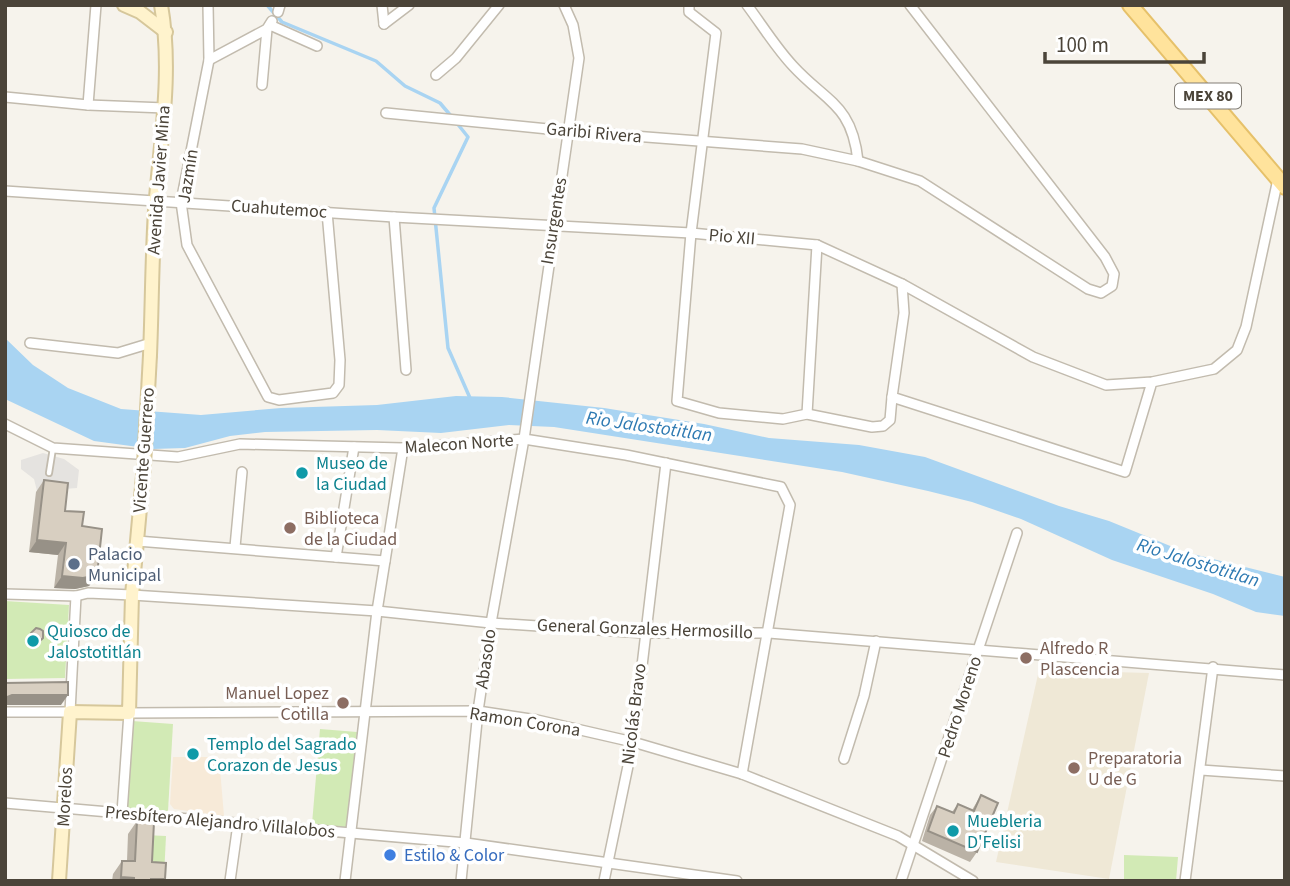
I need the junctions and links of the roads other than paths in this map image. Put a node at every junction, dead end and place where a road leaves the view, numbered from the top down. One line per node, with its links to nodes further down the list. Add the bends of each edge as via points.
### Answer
1 (96, 5): 20 (street)
2 (124, 5): 14 (street)
3 (161, 5): 14 (street, Avenida Javier Mina)
4 (208, 5): 16 (street, Jazmín)
5 (382, 5): 6 (street, via 384,24)
6 (409, 5)
7 (499, 5): 17 (street)
8 (564, 5): 23 (street, Insurgentes, via 579,58)
9 (689, 5): 24 (street, via 689,12 716,33)
10 (747, 5): 25 (street, via 793,66 837,104 851,131)
11 (910, 5): 25 (street, Garibi Rivera, via 1105,257 1114,274 1112,286 1101,293 1088,289 920,181)
12 (1130, 5): 26 (main road, MEX 80)
13 (269, 25): 15 (street); 16 (street); 18 (street)
14 (166, 32): 21 (street, Avenida Javier Mina)
15 (317, 46)
16 (209, 60): 29 (street, Jazmín)
17 (436, 75)
18 (262, 85)
19 (5, 97): 20 (street)
20 (88, 105): 21 (street)
21 (165, 108): 28 (street, Avenida Javier Mina)
22 (386, 113): 23 (street, Garibi Rivera)
23 (568, 131): 24 (street, Garibi Rivera); 32 (street, Insurgentes)
24 (703, 141): 25 (street, Garibi Rivera, via 802,149); 33 (street)
25 (858, 161)
26 (1282, 183): 39 (street, Pio XII, via 1237,350 1214,369)
27 (5, 191): 28 (street, Cuahutemoc)
28 (156, 201): 29 (street, Cuahutemoc); 37 (street, Avenida Javier Mina)
29 (181, 202): 30 (street, Cuahutemoc); 30 (street, Jazmín, via 187,245 268,397 279,400 332,393 339,385)
30 (327, 212): 31 (street, Cuahutemoc)
31 (394, 217): 32 (street, Cuahutemoc); 38 (street)
32 (553, 226): 33 (street, Pio XII); 43 (street, Insurgentes)
33 (691, 233): 34 (street, Pio XII); 41 (street, via 677,401 719,413 783,419)
34 (817, 245): 35 (street, Pio XII); 41 (street)
35 (902, 284): 39 (street, Pio XII, via 1033,356 1106,385); 40 (street, via 905,313)
36 (30, 343): 37 (street, via 118,353)
37 (150, 349): 51 (street, Vicente Guerrero, bridge)
38 (406, 370)
39 (1152, 382): 40 (street, via 1125,472)
40 (892, 397): 41 (street, via 890,420 883,426)
41 (807, 414)
42 (5, 424): 45 (street, Malecon Norte)
43 (524, 435): 46 (street, Malecon Norte); 47 (street, Malecon Norte); 59 (street, Abasolo)
44 (354, 447): 45 (street, Malecon Norte, via 240,444 178,457); 46 (street, Malecon Norte); 53 (street)
45 (53, 448): 49 (lane)
46 (403, 448): 54 (street)
47 (666, 463): 60 (street, Nicolás Bravo); 61 (street, Malecon Norte, via 781,487 790,505)
48 (242, 472): 52 (street)
49 (49, 473)
50 (1017, 533): 63 (street, Pedro Moreno)
51 (137, 541): 52 (street); 56 (street, Vicente Guerrero)
52 (235, 547): 53 (street)
53 (336, 557): 54 (street)
54 (386, 561): 58 (street)
55 (5, 594): 57 (street, General Gonzales Hermosillo)
56 (132, 595): 57 (street, General Gonzales Hermosillo); 58 (street, General Gonzales Hermosillo); 72 (street, Vicente Guerrero)
57 (76, 596): 67 (street)
58 (377, 611): 59 (street, General Gonzales Hermosillo); 71 (street)
59 (491, 623): 60 (street, General Gonzales Hermosillo); 68 (street, Abasolo)
60 (644, 633): 61 (street, General Gonzales Hermosillo); 73 (street, Nicolás Bravo)
61 (769, 633): 62 (street, General Gonzales Hermosillo); 76 (street)
62 (876, 640): 63 (street, General Gonzales Hermosillo); 74 (street)
63 (979, 649): 64 (street, General Gonzales Hermosillo); 84 (street, Pedro Moreno)
64 (1213, 667): 65 (street, General Gonzales Hermosillo); 75 (street)
65 (1285, 675)
66 (58, 685): 67 (street)
67 (71, 685): 70 (street)
68 (478, 711): 71 (street, Ramon Corona); 73 (street, Ramon Corona); 83 (street, Abasolo)
69 (5, 712): 70 (street, Ramon Corona)
70 (70, 712): 72 (street, Ramon Corona); 79 (street, Morelos)
71 (364, 712): 72 (street, Ramon Corona); 82 (street)
72 (129, 713): 80 (street)
73 (633, 742): 76 (street, Ramon Corona); 85 (street, Nicolás Bravo)
74 (844, 759)
75 (1201, 770): 77 (street); 95 (street)
76 (742, 775): 84 (street, Ramon Corona)
77 (1285, 776)
78 (5, 803): 79 (street, Presbítero Alejandro Villalobos)
79 (65, 809): 80 (street, Presbítero Alejandro Villalobos); 87 (street, Morelos)
80 (122, 813): 81 (street, Presbítero Alejandro Villalobos)
81 (238, 824): 82 (street, Presbítero Alejandro Villalobos); 88 (street)
82 (351, 834): 83 (street, Presbítero Alejandro Villalobos); 89 (street)
83 (466, 843): 85 (street, Presbítero Alejandro Villalobos); 90 (street, Abasolo)
84 (914, 845): 93 (street, Pedro Moreno); 94 (street, Ramon Corona)
85 (608, 863): 86 (street, Presbítero Alejandro Villalobos); 91 (street, Nicolás Bravo)
86 (672, 877): 92 (street, Presbítero Alejandro Villalobos)
87 (59, 881)
88 (230, 881)
89 (345, 881)
90 (461, 881)
91 (604, 881)
92 (737, 881)
93 (901, 881)
94 (973, 881)
95 (1185, 881)

